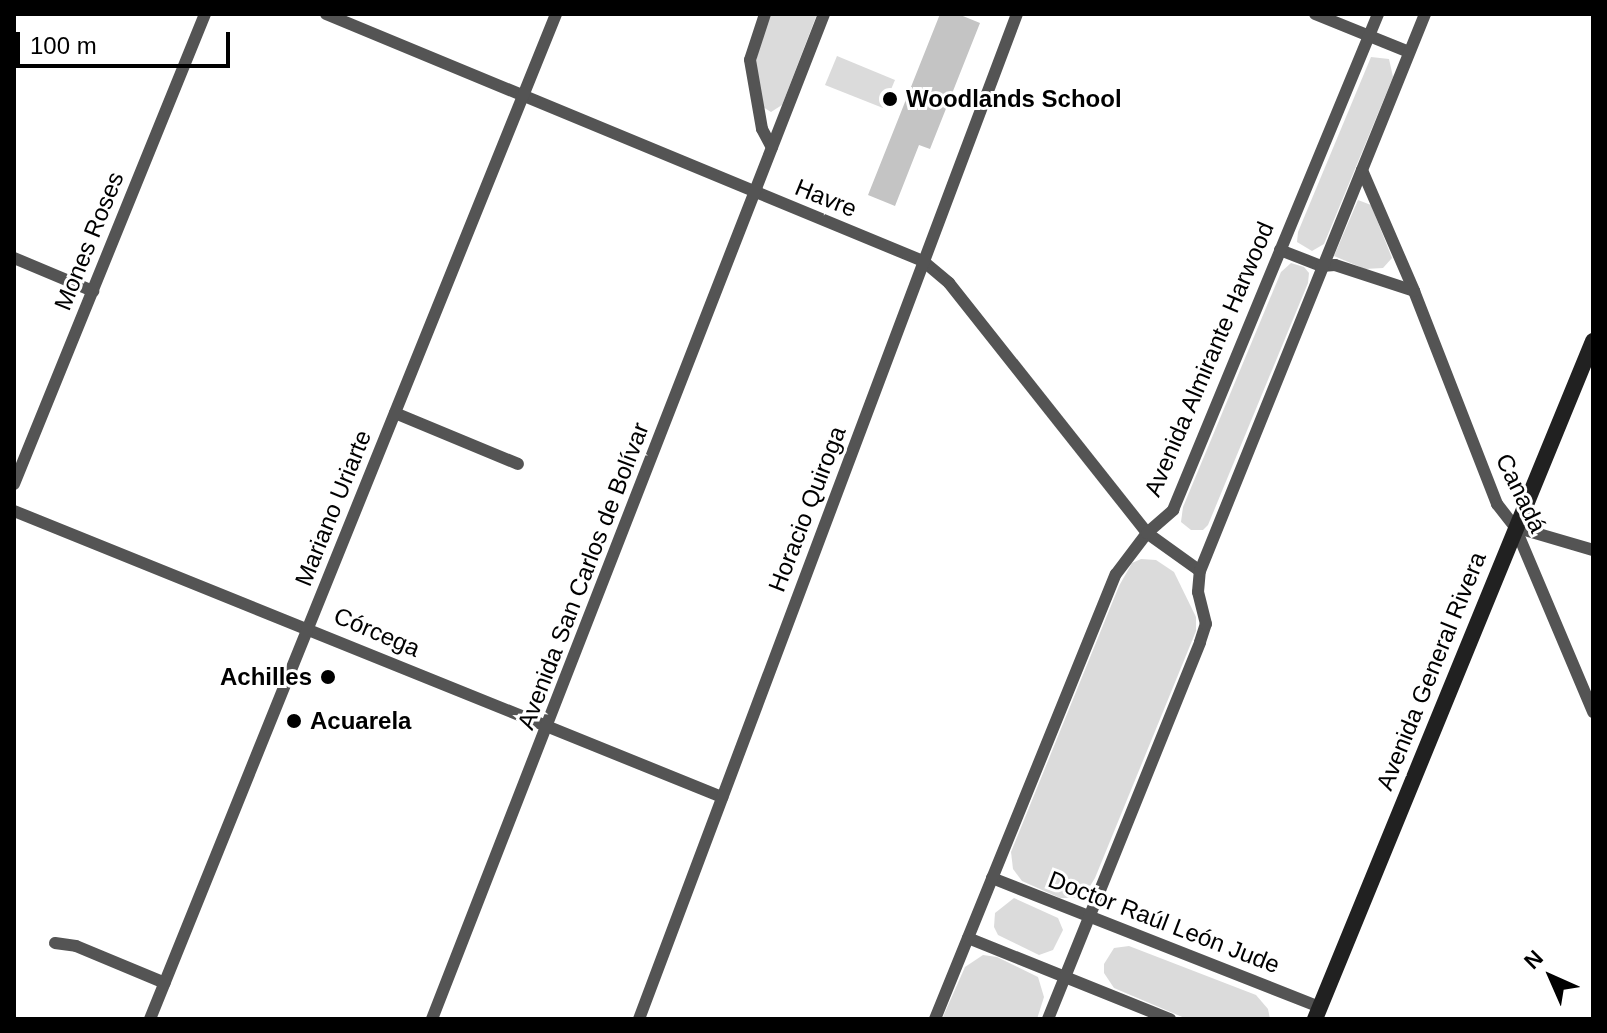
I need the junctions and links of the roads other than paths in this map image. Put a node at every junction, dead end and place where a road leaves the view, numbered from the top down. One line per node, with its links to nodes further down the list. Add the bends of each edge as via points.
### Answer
1 (205, 14): 20 (street, Mones Roses)
2 (326, 14): 12 (street, Havre)
3 (556, 14): 12 (street, Mariano Uriarte)
4 (765, 14): 13 (street, via 750,60 762,129)
5 (824, 14): 13 (street, Avenida San Carlos de Bolívar)
6 (1017, 14): 18 (street, Horacio Quiroga)
7 (1315, 14): 10 (street)
8 (1378, 14): 10 (street, Avenida Almirante Harwood)
9 (1425, 14): 11 (street)
10 (1369, 36): 11 (street); 16 (street, Avenida Almirante Harwood)
11 (1409, 52): 14 (street)
12 (524, 94): 15 (street, Havre); 23 (street, Mariano Uriarte)
13 (772, 148): 15 (street, Avenida San Carlos de Bolívar)
14 (1362, 170): 19 (street); 21 (street, Canadá)
15 (756, 194): 18 (street, Havre); 33 (street, Avenida San Carlos de Bolívar)
16 (1280, 250): 19 (street); 28 (street, Avenida Almirante Harwood, via 1173,510)
17 (14, 258): 20 (street)
18 (923, 261): 28 (street, Havre, via 949,283); 34 (street, Horacio Quiroga)
19 (1321, 266): 21 (street, via 1335,265); 30 (street)
20 (93, 291): 25 (street, Mones Roses)
21 (1414, 291): 27 (street, Canadá, via 1497,504)
22 (1593, 341): 27 (main road, Avenida General Rivera)
23 (395, 413): 24 (street); 31 (street, Mariano Uriarte)
24 (518, 464)
25 (14, 484)
26 (14, 511): 31 (street, Córcega)
27 (1515, 527): 29 (street); 32 (street, Canadá); 41 (main road, Avenida General Rivera)
28 (1147, 533): 30 (street, Havre); 35 (street, Avenida Almirante Harwood, via 1116,574)
29 (1593, 550)
30 (1200, 571): 36 (street, via 1198,592 1206,624)
31 (308, 627): 33 (street, Córcega); 40 (street, Mariano Uriarte)
32 (1593, 712)
33 (547, 727): 34 (street, Córcega); 43 (street, Avenida San Carlos de Bolívar)
34 (722, 797): 44 (street, Horacio Quiroga)
35 (992, 878): 36 (street, Doctor Raúl León Jude); 37 (street, Avenida Almirante Harwood)
36 (1089, 916): 39 (street); 41 (street, Doctor Raúl León Jude)
37 (968, 938): 39 (street); 45 (street, Avenida Almirante Harwood)
38 (55, 943): 40 (street, via 76,946)
39 (1065, 977): 46 (street); 47 (street)
40 (165, 983): 42 (street, Mariano Uriarte)
41 (1318, 1013)
42 (150, 1019)
43 (432, 1019)
44 (639, 1019)
45 (935, 1019)
46 (1048, 1019)
47 (1170, 1019)

